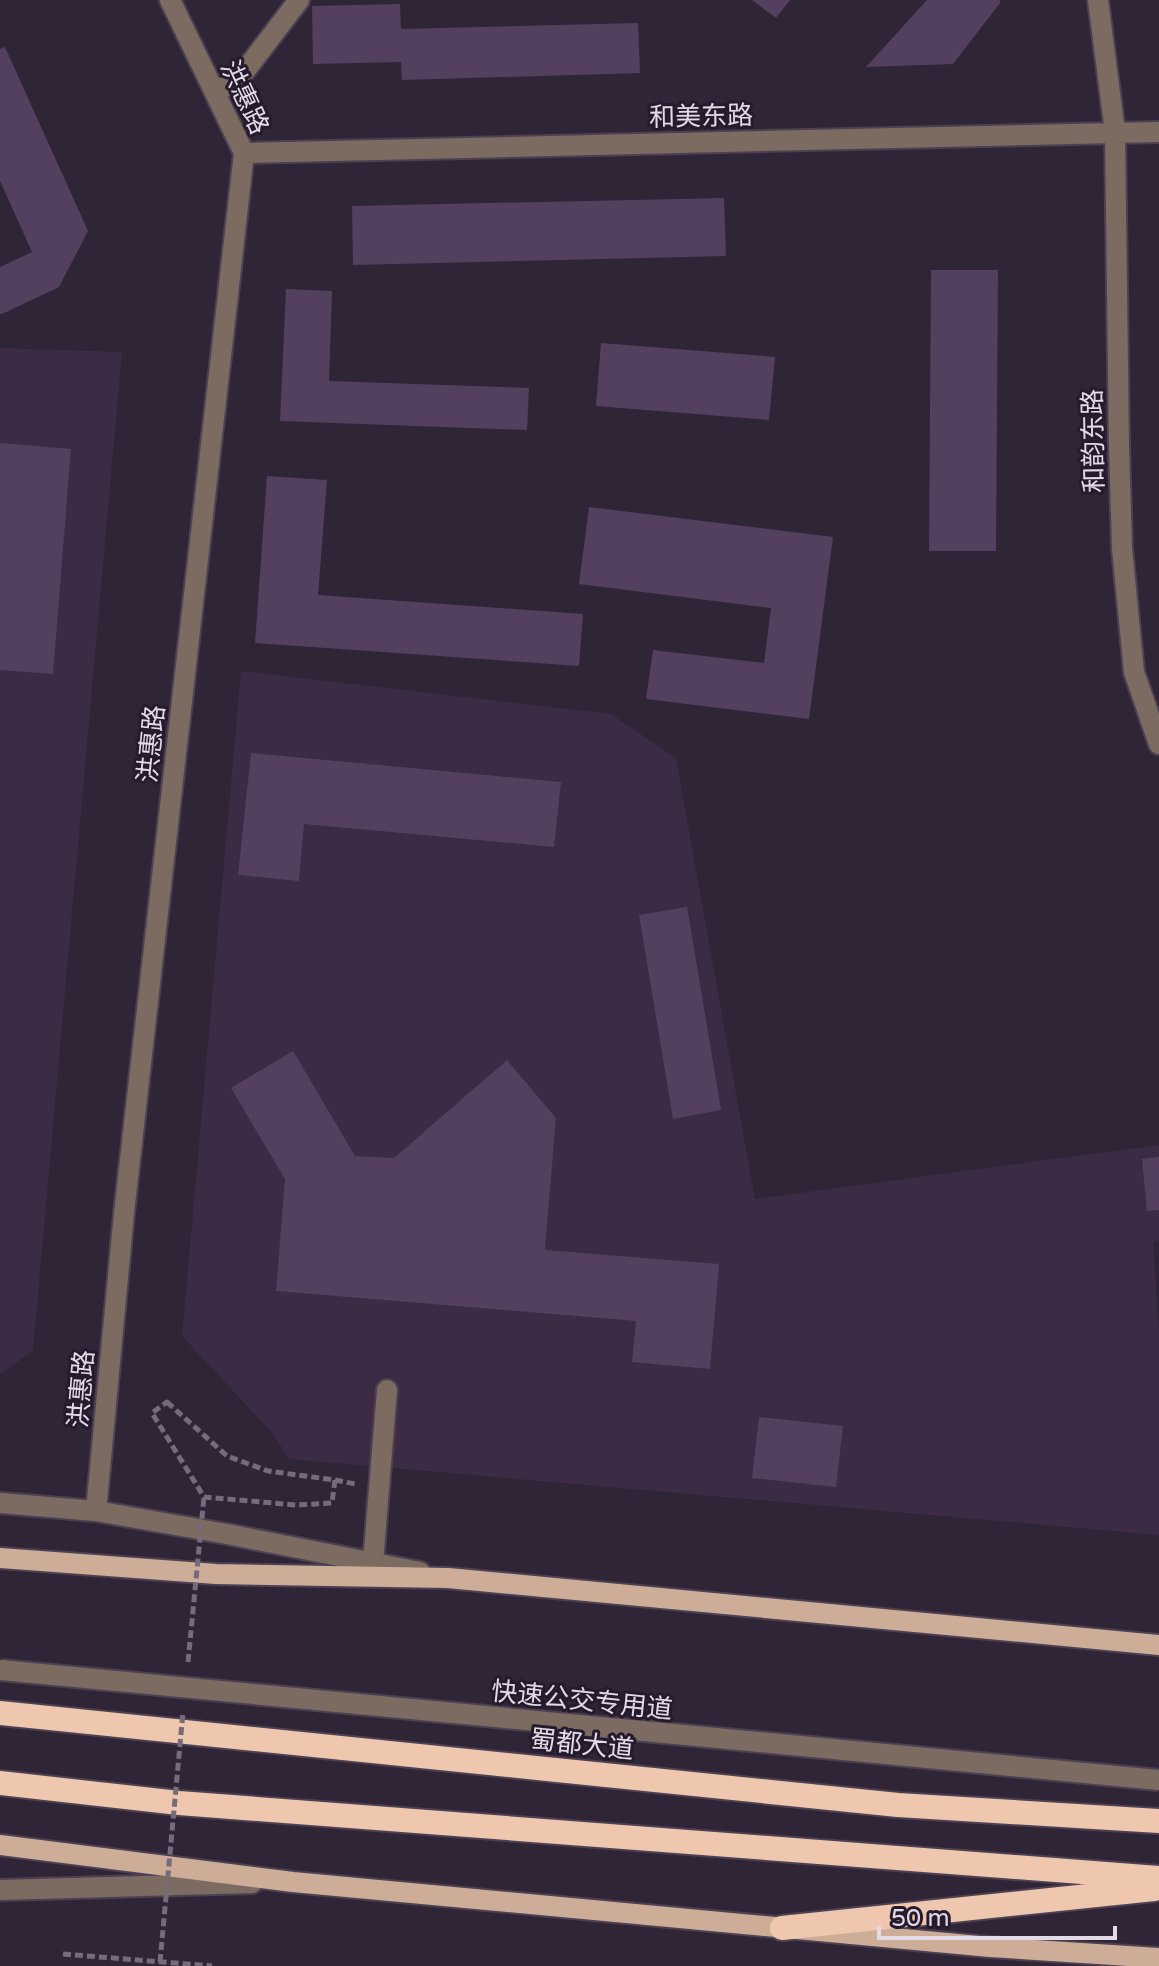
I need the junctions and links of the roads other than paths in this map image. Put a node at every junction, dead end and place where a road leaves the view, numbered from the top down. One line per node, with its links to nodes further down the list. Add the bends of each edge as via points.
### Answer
1 (170, 0): 4 (street, 洪惠路)
2 (299, 0): 4 (street, via 241,76)
3 (1098, 0): 5 (street, 和韵东路)
4 (215, 93): 7 (street, 洪惠路)
5 (1115, 132): 6 (street, 和美东路); 7 (street, 和美东路); 8 (street, 和韵东路, via 1122,548 1134,672)
6 (1159, 132)
7 (244, 153): 11 (street, 洪惠路, via 124,1213)
8 (1159, 744)
9 (387, 1390): 13 (street)
10 (0, 1503): 11 (street)
11 (96, 1511): 13 (street)
12 (0, 1558): 14 (main road, via 216,1574)
13 (373, 1563): 14 (street)
14 (448, 1578): 15 (main road)
15 (1159, 1645)
16 (0, 1670): 18 (street, 快速公交专用道, bridge)
17 (0, 1713): 20 (highway, 蜀都大道, via 898,1805)
18 (1159, 1780)
19 (0, 1783): 22 (highway, via 195,1804)
20 (1159, 1821)
21 (0, 1845): 23 (main road)
22 (1159, 1878)
23 (293, 1882): 25 (street); 26 (main road)
24 (1159, 1889): 26 (highway)
25 (0, 1890)
26 (782, 1928): 27 (main road)
27 (1159, 1958)

